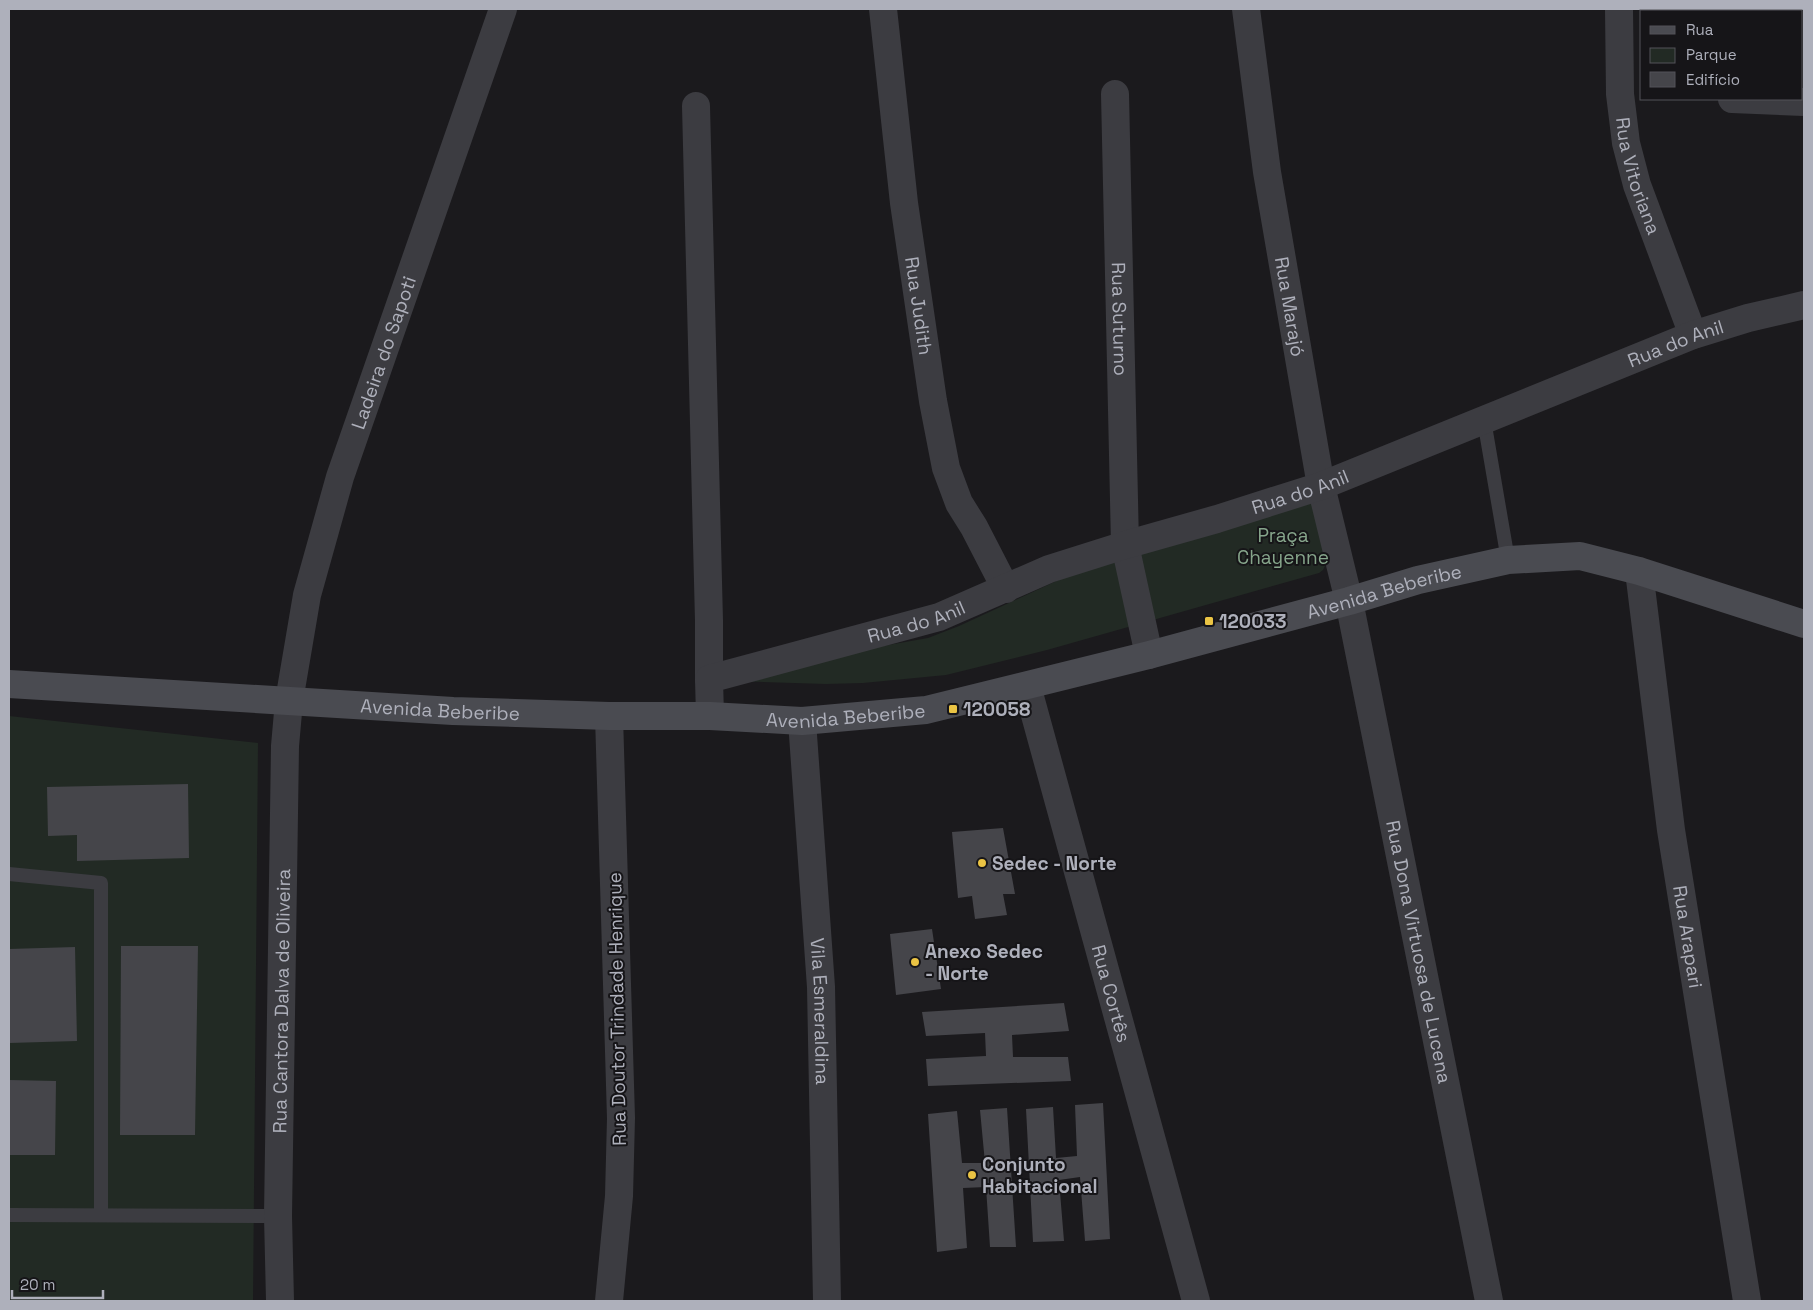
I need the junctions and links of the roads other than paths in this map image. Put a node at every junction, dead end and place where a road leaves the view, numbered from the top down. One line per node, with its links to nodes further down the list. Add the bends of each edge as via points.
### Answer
1 (503, 9): 24 (street, Ladeira do Sapoti, via 340,477 307,594)
2 (883, 9): 17 (street, Rua Judith, via 904,203 946,468 959,503)
3 (1246, 9): 13 (street, Rua Marajó, via 1268,172)
4 (1619, 9): 6 (street, Rua Vitoriana)
5 (1115, 94): 14 (street, Rua Suturno)
6 (1631, 95): 11 (street, Rua Vitoriana, via 1626,143 1637,185)
7 (1756, 100): 8 (street)
8 (1804, 102)
9 (696, 106): 21 (street)
10 (1804, 305): 11 (street, Rua do Anil)
11 (1693, 335): 12 (street, Rua do Anil)
12 (1484, 420): 13 (street, Rua do Anil); 15 (lane)
13 (1321, 486): 14 (street, Rua do Anil); 18 (street, Rua Marajó)
14 (1125, 545): 17 (street, Rua do Anil, via 1049,569); 20 (street, Rua Suturno)
15 (1508, 560): 16 (main road, Avenida Beberibe, via 1580,556); 18 (main road, Avenida Beberibe, via 1418,580)
16 (1639, 571): 19 (main road, Avenida Beberibe); 37 (street, Rua Arapari, via 1671,830)
17 (1006, 589): 21 (street, Rua do Anil, via 939,617)
18 (1349, 601): 20 (main road, Avenida Beberibe); 36 (street, Rua Dona Virtuosa de Lucena)
19 (1804, 624)
20 (1149, 655): 23 (main road, Avenida Beberibe)
21 (709, 679): 26 (street)
22 (9, 684): 24 (main road, Avenida Beberibe)
23 (1028, 686): 27 (main road, Avenida Beberibe, via 926,710); 35 (street, Rua Cortês)
24 (289, 701): 25 (main road, Avenida Beberibe, via 453,712); 31 (street, Rua Cantora Dalva de Oliveira, via 285,746)
25 (609, 716): 26 (main road, Avenida Beberibe); 33 (street, Rua Doutor Trindade Henrique, via 621,1118 619,1196)
26 (710, 716): 27 (main road, Avenida Beberibe)
27 (802, 722): 34 (street, Vila Esmeraldina, via 821,987)
28 (9, 874): 30 (lane, via 101,883)
29 (9, 1215): 30 (lane)
30 (101, 1215): 31 (lane)
31 (278, 1216): 32 (street, Rua Cantora Dalva de Oliveira)
32 (280, 1301)
33 (609, 1301)
34 (827, 1301)
35 (1196, 1301)
36 (1489, 1301)
37 (1747, 1301)

